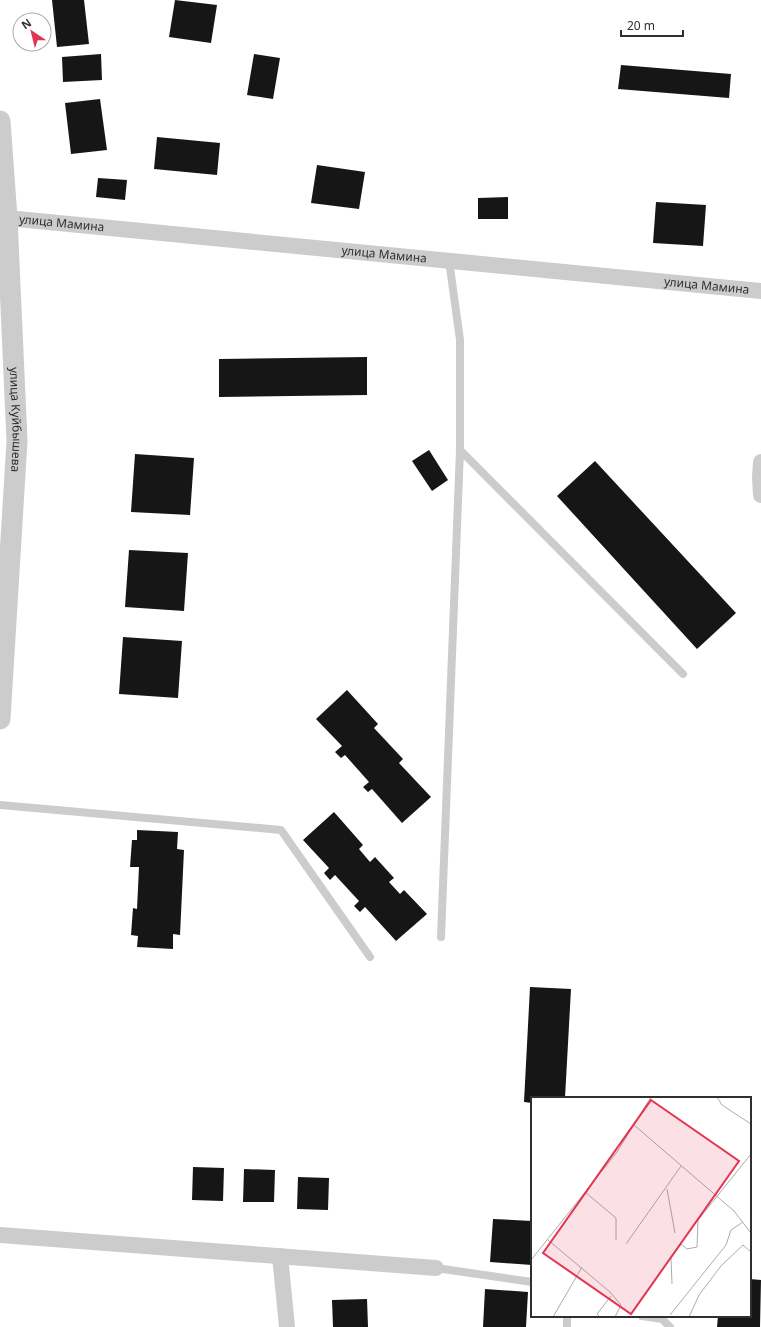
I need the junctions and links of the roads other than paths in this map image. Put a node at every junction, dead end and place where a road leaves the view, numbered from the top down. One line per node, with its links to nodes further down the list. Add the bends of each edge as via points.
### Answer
1 (0, 121): 2 (street, улица Куйбышева)
2 (7, 218): 3 (street, улица Мамина); 9 (street, улица Куйбышева, via 17,441)
3 (448, 260): 4 (street, улица Мамина); 5 (lane, via 460,340)
4 (761, 291)
5 (460, 450): 8 (lane); 11 (lane)
6 (761, 462): 7 (street)
7 (761, 495)
8 (683, 674)
9 (0, 719)
10 (0, 806): 12 (lane, via 281,830)
11 (441, 937)
12 (370, 957)
13 (0, 1235): 14 (street)
14 (280, 1256): 15 (street); 19 (street)
15 (436, 1268): 16 (lane)
16 (531, 1282)
17 (567, 1317): 20 (lane)
18 (649, 1317): 21 (lane, via 662,1319)
19 (287, 1327)
20 (566, 1327)
21 (670, 1327)

